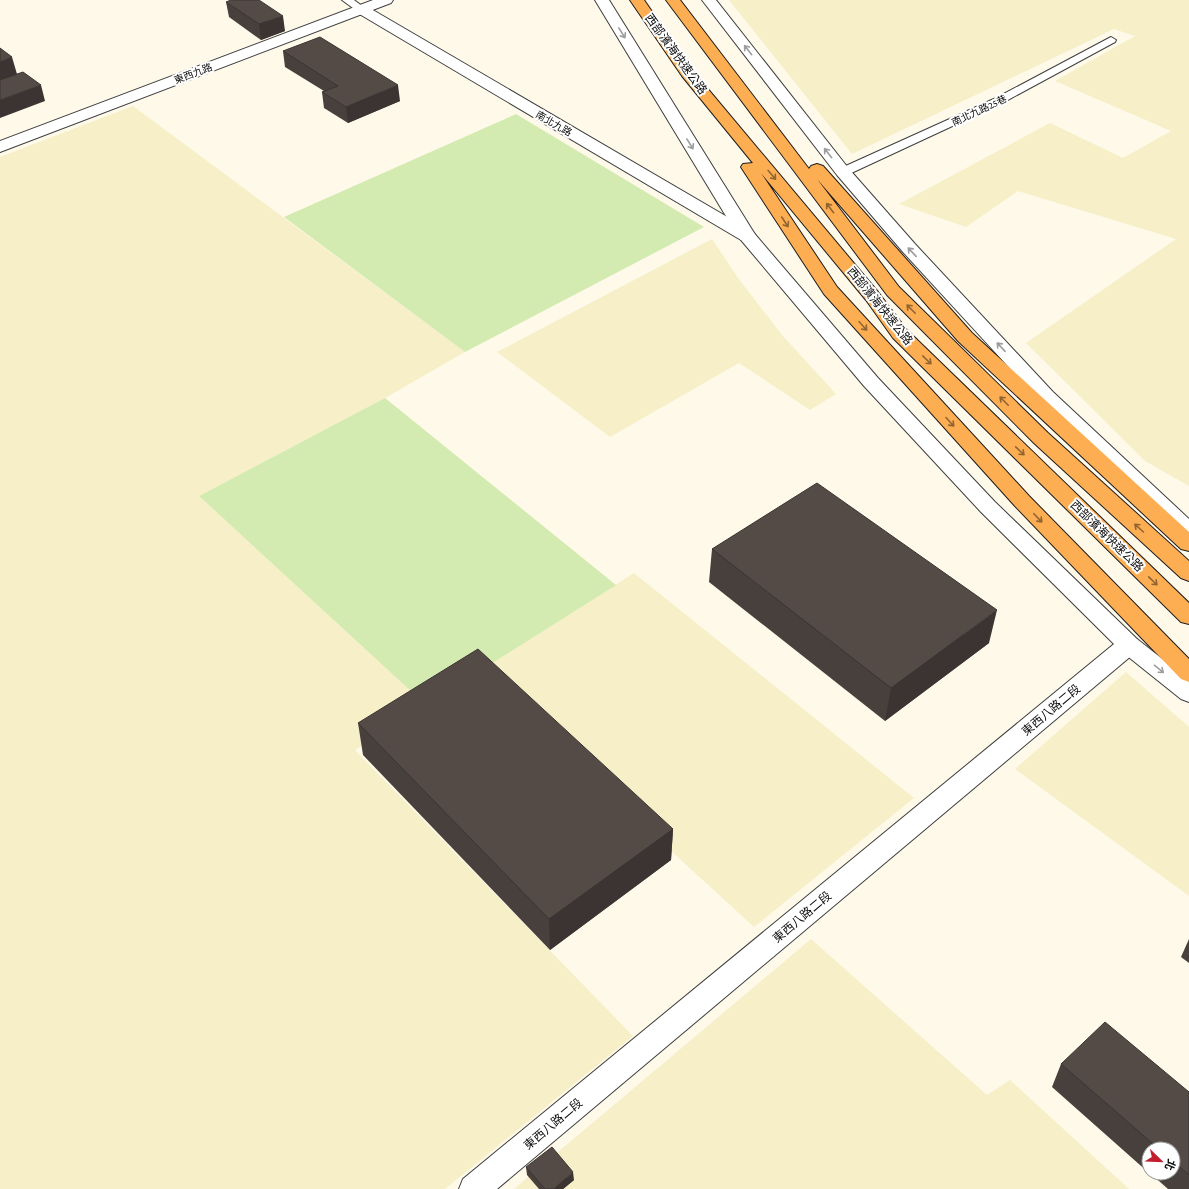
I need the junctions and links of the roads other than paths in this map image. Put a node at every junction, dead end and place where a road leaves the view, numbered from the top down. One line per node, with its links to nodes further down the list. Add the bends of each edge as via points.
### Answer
1 (347, 0): 7 (lane)
2 (386, 0): 7 (street, 東西九路)
3 (602, 0): 13 (street, one-way to 13)
4 (637, 0): 9 (highway, 西部濱海快速公路)
5 (673, 0): 10 (highway, 西部濱海快速公路)
6 (709, 0): 12 (street, one-way to 6)
7 (361, 9): 11 (street, 東西九路); 13 (street, 南北九路)
8 (1111, 40): 12 (lane, 南北九路25巷, via 1000,100)
9 (687, 73): 17 (highway, 西部濱海快速公路, one-way to 17, via 872,296 900,334); 19 (highway, one-way to 19, via 830,290 1022,501)
10 (732, 78): 15 (highway, via 831,184 966,337); 16 (highway, 西部濱海快速公路, one-way to 10, via 1042,438 893,291)
11 (0, 147)
12 (843, 172): 14 (street, one-way to 12, via 1046,396 909,248)
13 (747, 236): 18 (street, via 871,382 962,478)
14 (1189, 531)
15 (1189, 544)
16 (1189, 573)
17 (1189, 616)
18 (1129, 645): 20 (street, one-way to 20); 21 (street, 東西八路二段)
19 (1189, 673)
20 (1189, 693)
21 (474, 1189)

